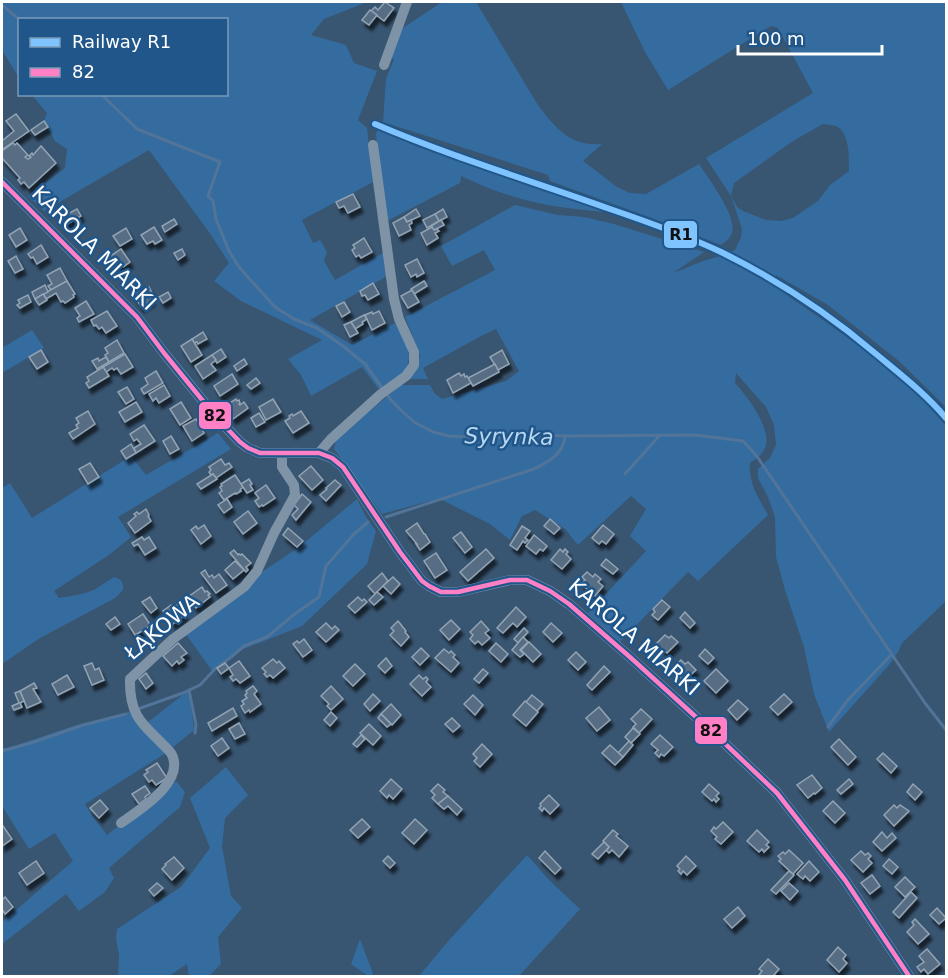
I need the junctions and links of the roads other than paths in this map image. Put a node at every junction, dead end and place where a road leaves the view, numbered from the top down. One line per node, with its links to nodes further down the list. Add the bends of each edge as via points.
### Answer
1 (407, 2): 2 (street)
2 (384, 64)
3 (373, 145): 6 (street, via 394,299 414,365)
4 (2, 182): 5 (street, KAROLA MIARKI, via 137,317 240,442 260,453)
5 (282, 453): 6 (street, KAROLA MIARKI); 7 (street, ŁĄKOWA, via 282,467 294,485 295,495 257,571 244,587 173,639 130,679 137,717 174,756 175,767 168,784)
6 (319, 453): 8 (street, KAROLA MIARKI, via 343,467 400,552 429,586 441,592 458,592 527,580 569,604 631,658 777,793 845,880)
7 (121, 823)
8 (909, 976)

